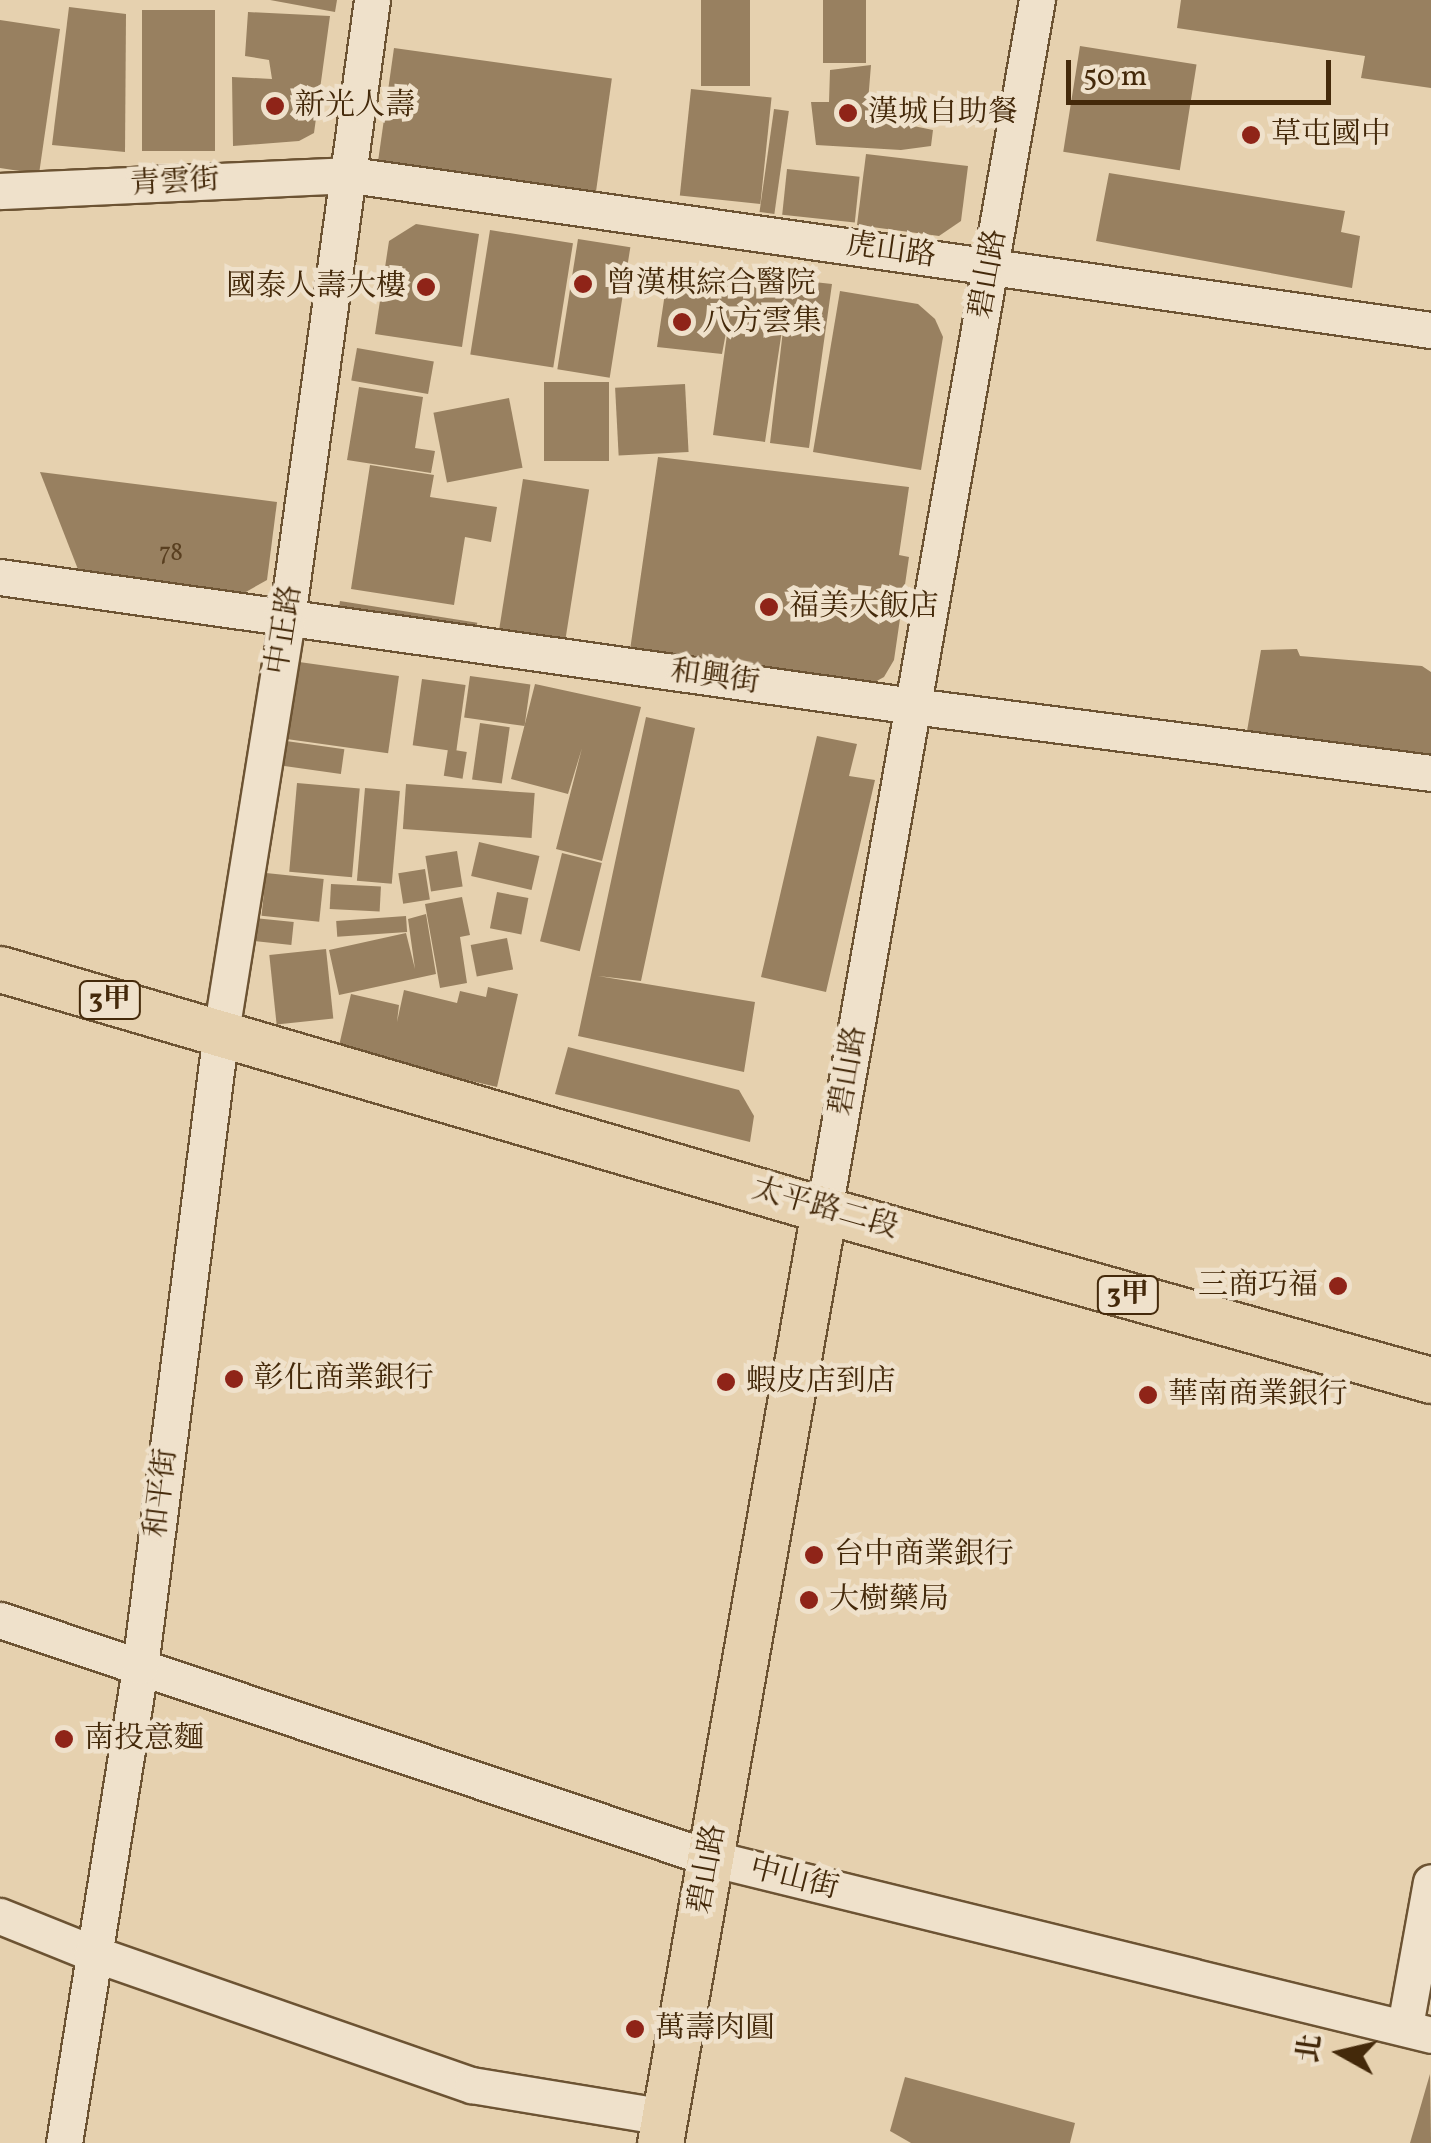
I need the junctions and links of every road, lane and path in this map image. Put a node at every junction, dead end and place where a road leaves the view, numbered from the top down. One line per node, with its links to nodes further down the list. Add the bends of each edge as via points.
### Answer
1 (372, 0): 3 (street, 中正路)
2 (1038, 0): 5 (street, 碧山路)
3 (351, 175): 4 (street, 青雲街); 5 (street, 虎山路); 8 (street, 中正路)
4 (0, 191)
5 (991, 265): 6 (street, 虎山路); 9 (street, 碧山路)
6 (1431, 330)
7 (0, 577): 8 (street, 和興街)
8 (287, 618): 9 (street, 和興街); 12 (street, 中正路)
9 (914, 706): 10 (street, 和興街); 13 (street, 碧山路)
10 (1431, 772)
11 (0, 969): 12 (main road, 3甲)
12 (221, 1032): 13 (main road, 太平路二段 / 3甲); 16 (street, 和平街)
13 (824, 1210): 14 (main road, 太平路二段 / 3甲); 17 (main road, 碧山路)
14 (1431, 1380)
15 (0, 1620): 16 (street, 中山街)
16 (140, 1666): 17 (street, 中山街); 20 (street, 和平街)
17 (710, 1858): 21 (street, 中山街); 22 (main road, 碧山路)
18 (1431, 1882): 21 (street)
19 (0, 1916): 20 (street)
20 (92, 1954): 22 (street, via 472,2085); 23 (street, 和平街)
21 (1418, 2030)
22 (662, 2130)
23 (64, 2143)

